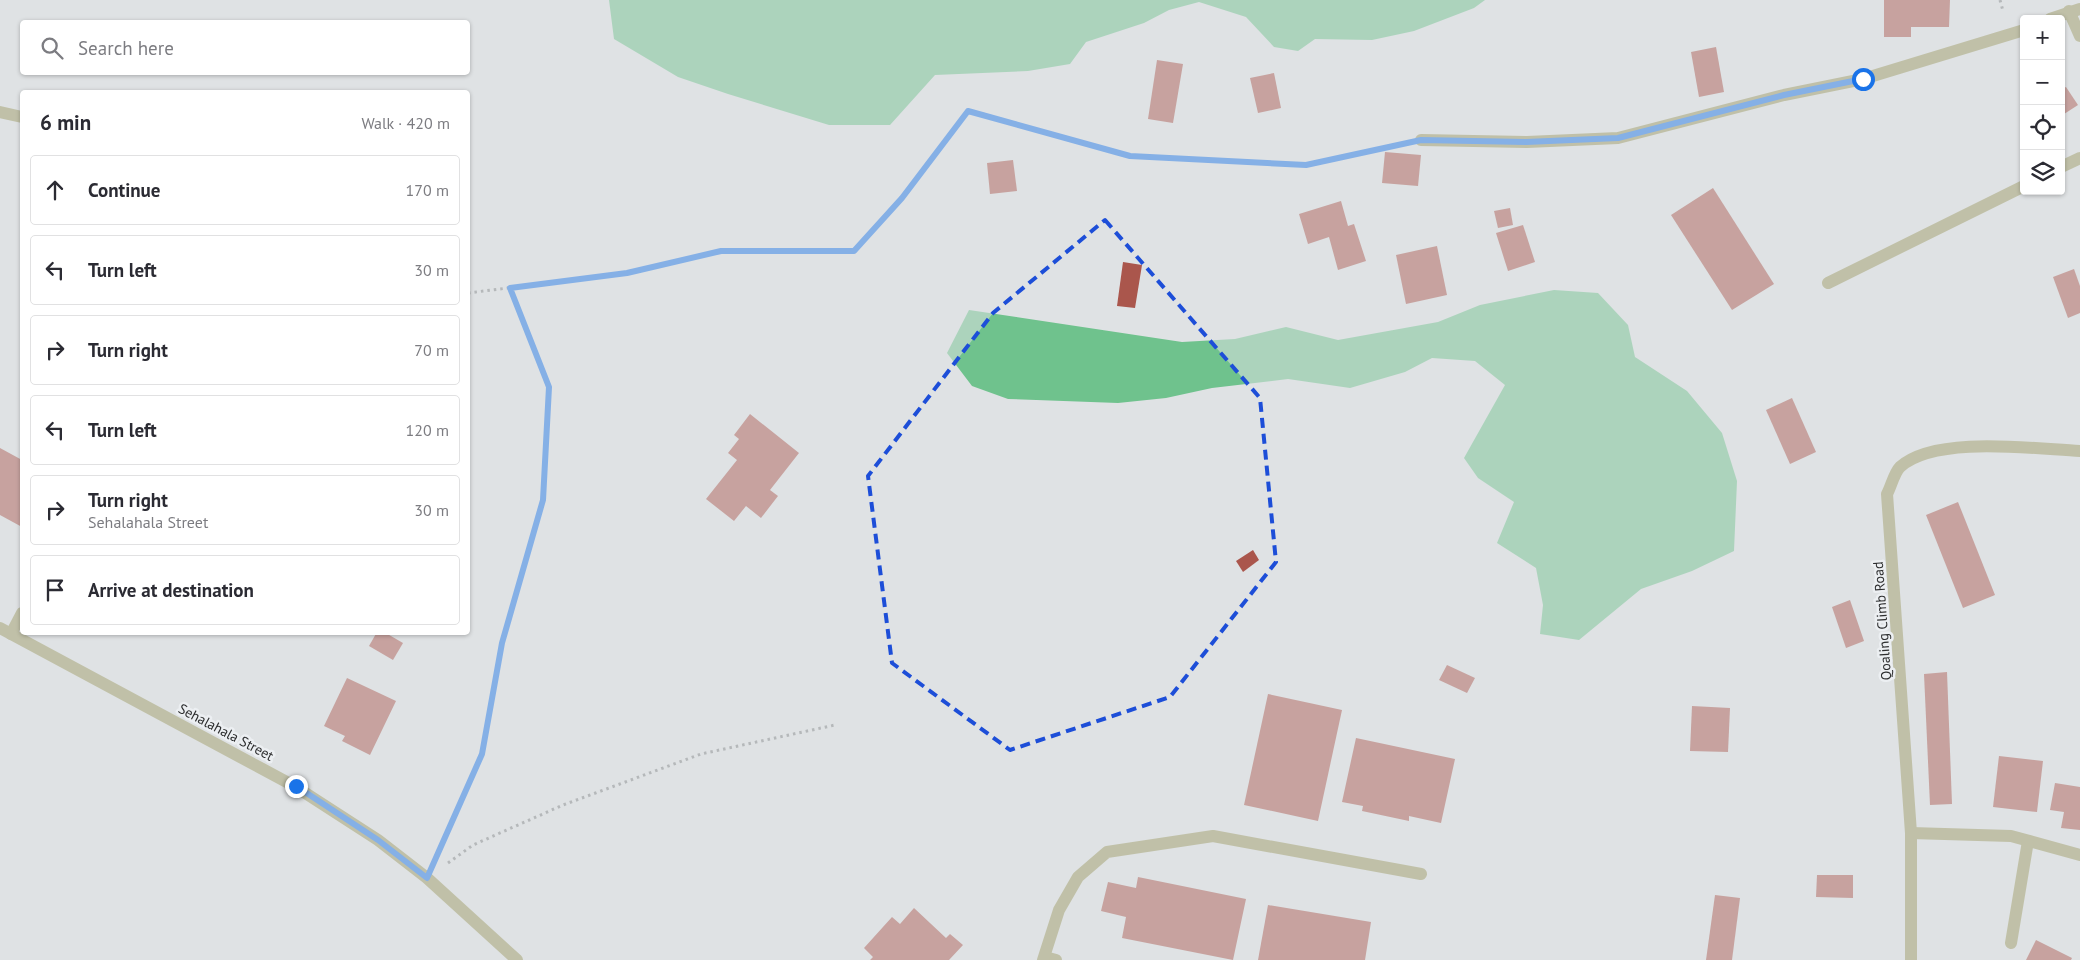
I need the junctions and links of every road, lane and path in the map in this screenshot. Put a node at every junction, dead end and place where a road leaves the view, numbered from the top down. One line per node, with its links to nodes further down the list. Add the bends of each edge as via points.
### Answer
1 (2074, 10): 2 (street); 4 (street)
2 (2061, 15)
3 (2020, 31): 7 (street, via 1863,79 1784,95 1618,138 1526,142)
4 (2080, 36)
5 (0, 112): 6 (street)
6 (20, 117)
7 (1421, 140): 12 (path, via 1306,165 1130,156 968,111 902,198 854,251 721,251 627,273)
8 (2080, 158): 9 (street)
9 (2065, 165)
10 (2020, 188): 11 (street)
11 (1828, 283)
12 (510, 288): 13 (path); 22 (path, via 549,387 543,500 502,643 482,754)
13 (470, 293)
14 (2080, 451): 18 (street, Qoaling Climb Road, via 1977,446 1922,454 1900,467 1887,494)
15 (20, 615): 16 (street)
16 (5, 631): 22 (street, Sehalahala Street, via 296,786 378,840)
17 (835, 725): 22 (path, via 701,754 563,804 472,846)
18 (1911, 833): 19 (street, via 2011,836); 26 (street, Qoaling Climb Road)
19 (2028, 841): 20 (street); 23 (street)
20 (2080, 855)
21 (1421, 874): 24 (street, via 1214,836 1107,852 1078,876 1059,910)
22 (427, 878): 25 (street, Sehalahala Street)
23 (2011, 943)
24 (1048, 959)
25 (517, 960)
26 (1911, 960)

